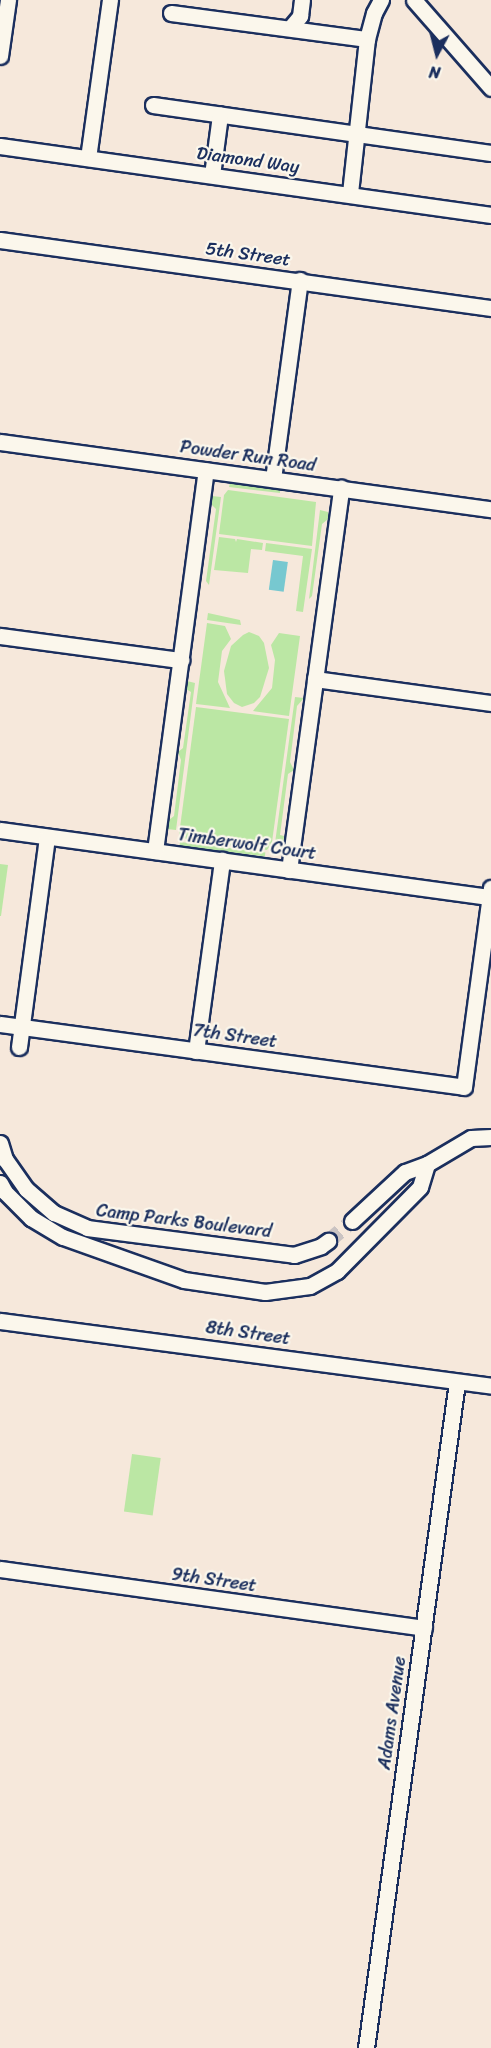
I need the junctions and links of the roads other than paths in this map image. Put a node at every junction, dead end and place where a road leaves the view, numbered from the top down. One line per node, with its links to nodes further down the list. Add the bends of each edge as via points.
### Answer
1 (8, 0): 11 (street)
2 (110, 0): 18 (street)
3 (206, 0): 8 (street)
4 (302, 0): 9 (street, via 300,16)
5 (381, 0): 10 (street)
6 (414, 0): 12 (street)
7 (171, 13): 8 (street)
8 (204, 16): 9 (street)
9 (290, 28): 10 (street)
10 (367, 39): 15 (street)
11 (0, 57)
12 (491, 87)
13 (153, 105): 14 (street)
14 (220, 115): 15 (street); 19 (street)
15 (357, 132): 17 (street); 20 (street)
16 (0, 146): 18 (street, Diamond Way)
17 (491, 153)
18 (88, 158): 19 (street, Diamond Way)
19 (212, 175): 20 (street, Diamond Way)
20 (350, 193): 21 (street, Diamond Way)
21 (491, 215)
22 (0, 240): 23 (street, 5th Street)
23 (300, 280): 24 (street, 5th Street); 27 (street)
24 (491, 309)
25 (0, 442): 26 (street, Powder Run Road)
26 (206, 470): 27 (street, Powder Run Road); 31 (street)
27 (273, 479): 28 (street, Powder Run Road)
28 (341, 488): 29 (street, Powder Run Road); 32 (street)
29 (491, 508)
30 (0, 636): 31 (street)
31 (180, 660): 36 (street)
32 (315, 679): 33 (street); 38 (street)
33 (491, 703)
34 (0, 831): 35 (street, Timberwolf Court)
35 (48, 837): 36 (street, Timberwolf Court); 41 (street)
36 (154, 852): 37 (street, Timberwolf Court)
37 (222, 860): 38 (street, Timberwolf Court); 43 (street)
38 (289, 870): 39 (street, Timberwolf Court)
39 (490, 892): 43 (street, 7th Street, via 464,1087)
40 (0, 1024): 41 (street, 7th Street)
41 (22, 1027): 42 (street); 43 (street, 7th Street)
42 (19, 1047)
43 (196, 1051)
44 (491, 1137): 46 (street, via 471,1138)
45 (0, 1143): 49 (street, Camp Parks Boulevard, via 5,1159 26,1189 54,1213 87,1228 294,1255)
46 (427, 1164): 47 (street, Camp Parks Boulevard, via 420,1187 337,1271 310,1286 266,1292 184,1280 63,1237 31,1218); 48 (street, via 405,1172)
47 (0, 1183)
48 (352, 1221)
49 (328, 1241)
50 (0, 1321): 51 (street, 8th Street)
51 (457, 1382): 52 (street, 8th Street); 54 (street, Adams Avenue)
52 (491, 1386)
53 (0, 1569): 54 (street, 9th Street)
54 (424, 1628): 55 (street, Adams Avenue)
55 (366, 2048)

